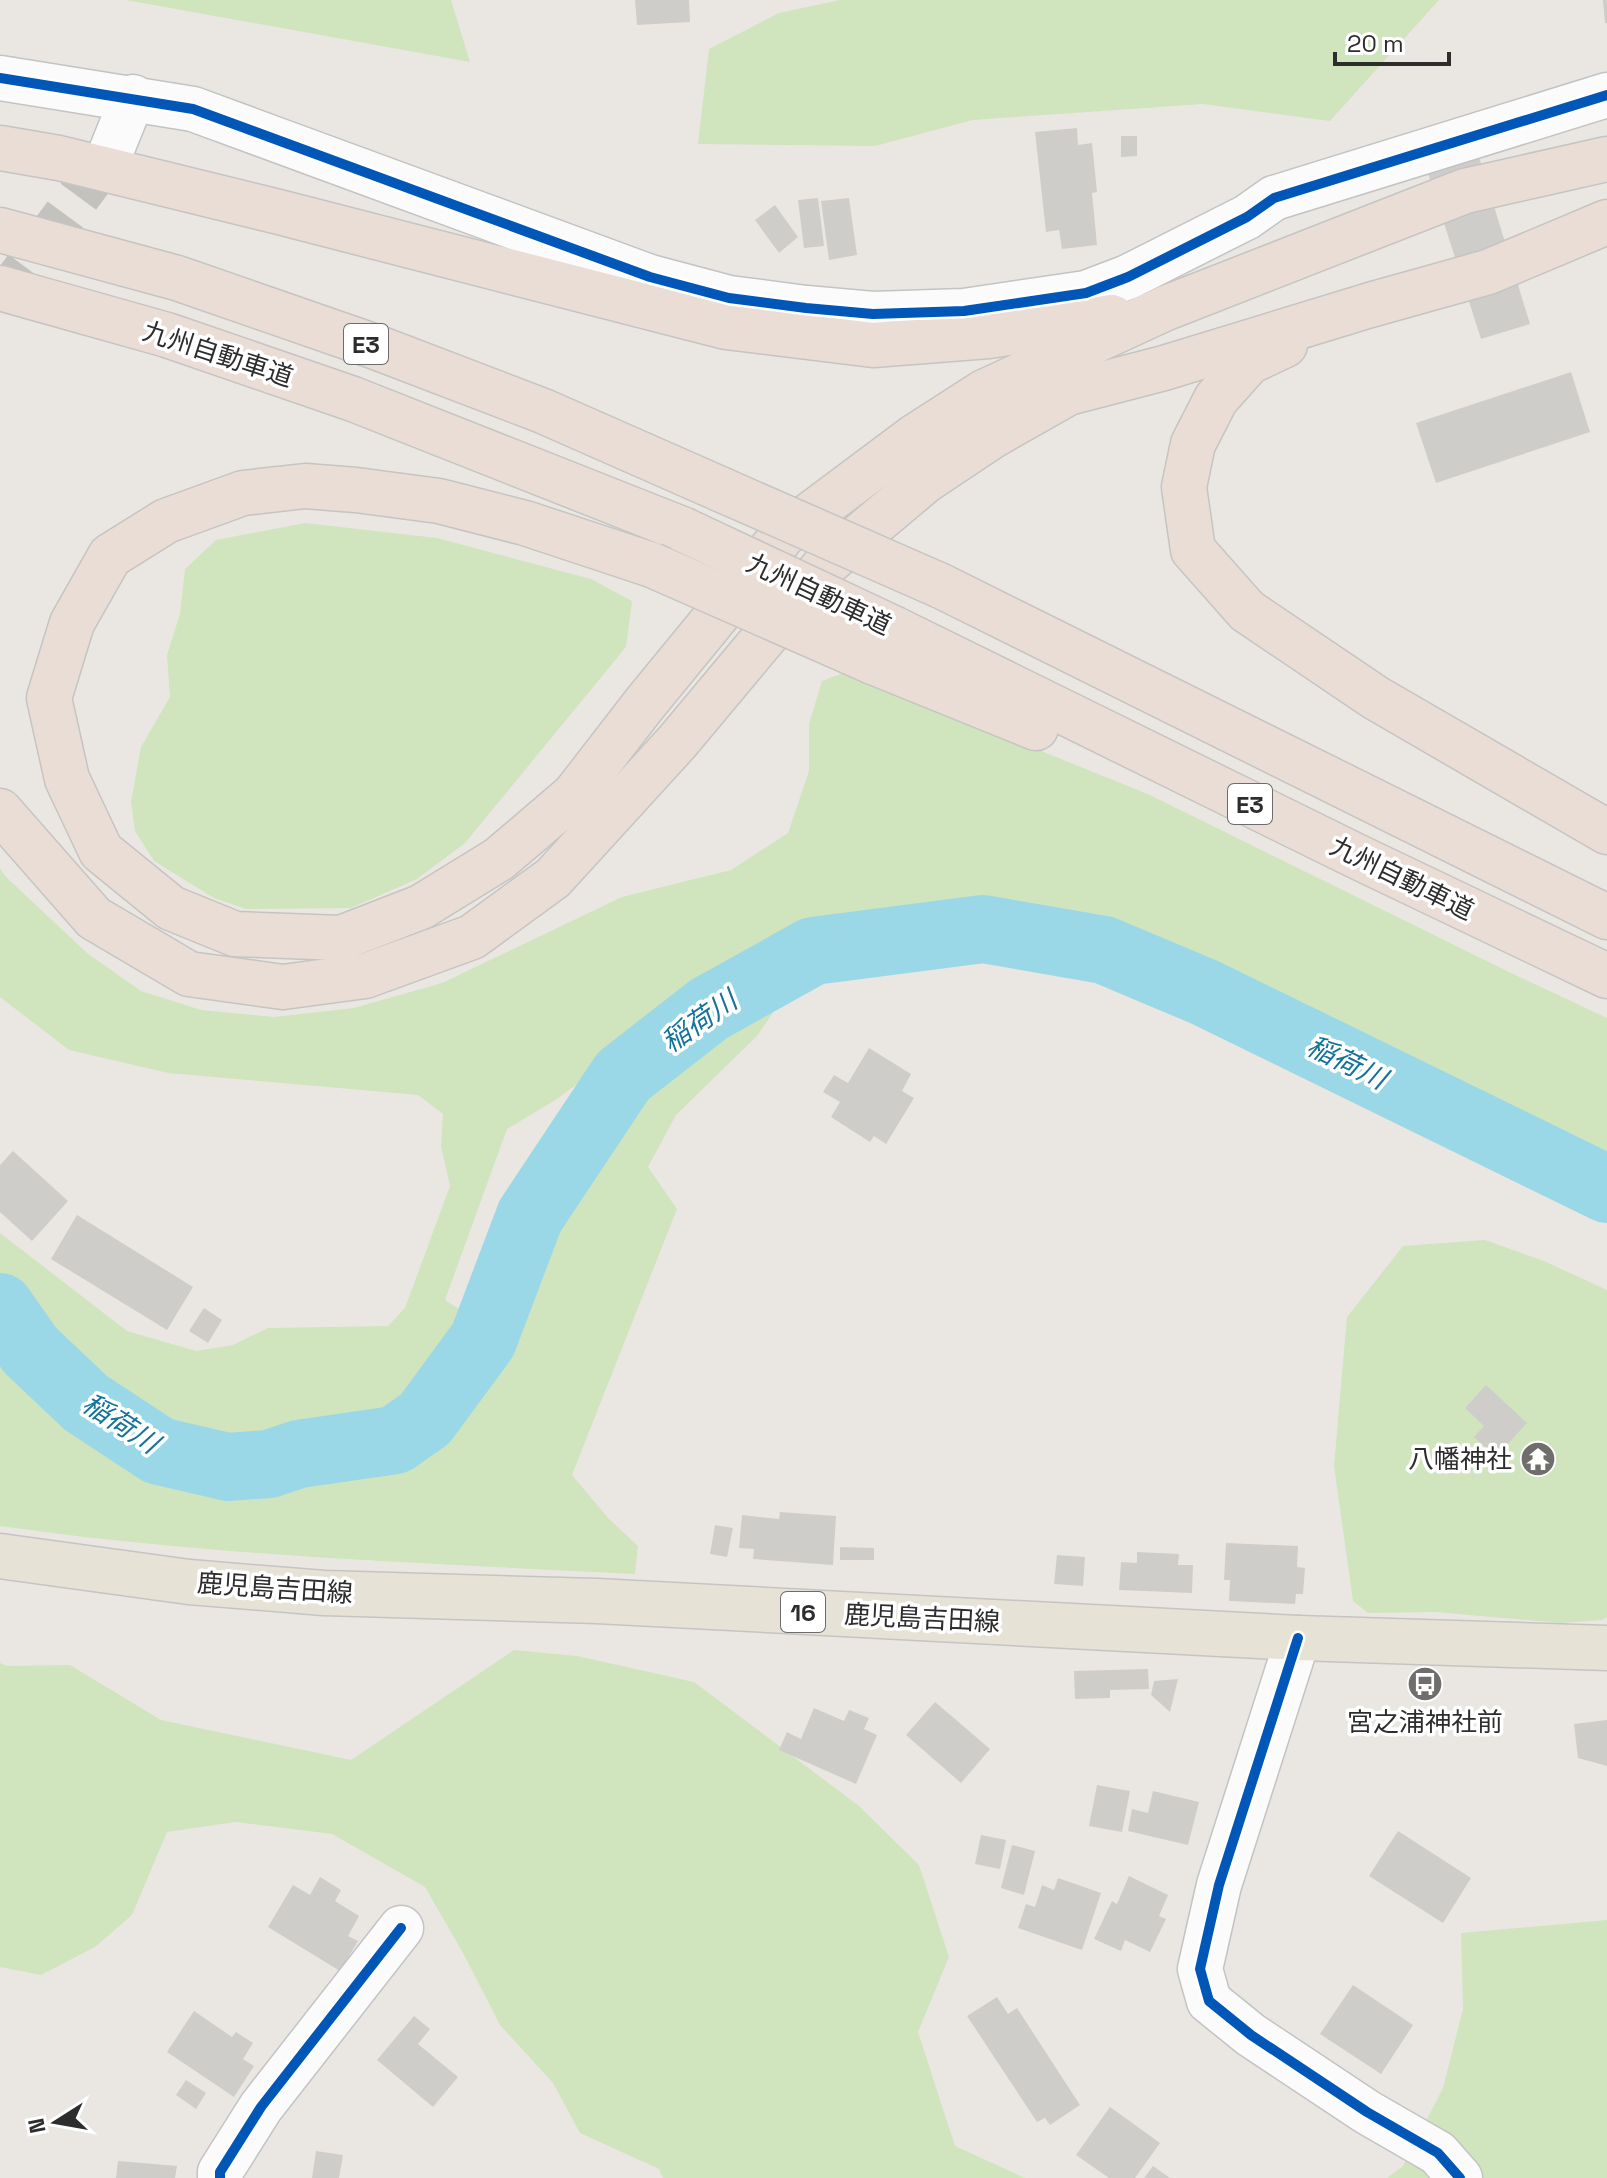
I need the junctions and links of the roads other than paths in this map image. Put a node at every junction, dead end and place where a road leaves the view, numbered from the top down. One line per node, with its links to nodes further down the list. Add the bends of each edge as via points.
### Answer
1 (0, 78): 3 (street)
2 (1607, 95): 3 (street, via 1274,198 1154,264 1086,293 964,311 873,314 729,298 650,277 193,109)
3 (133, 97): 5 (street)
4 (0, 148): 11 (highway, via 235,201 726,327 873,345 989,336)
5 (110, 154)
6 (1607, 159): 11 (highway, via 1465,191)
7 (1607, 222): 10 (highway, via 1488,272)
8 (0, 230): 15 (highway, 九州自動車道 / E3, bridge, via 177,278 543,411 941,586)
9 (0, 288): 12 (highway, 九州自動車道 / E3, bridge, via 167,335 353,399 682,529)
10 (1370, 305): 13 (highway, via 1068,393 925,481 825,565 678,741 553,878 472,937 419,957 365,976 283,987 189,974 94,918); 14 (highway, via 1249,362 1216,399 1193,444 1184,487 1193,550 1247,611 1286,638 1376,698)
11 (1166, 308): 12 (highway, bridge, via 984,392 783,535 656,690 574,795 499,859 421,907 341,938 235,934 171,908 101,851 67,779 49,698 72,623 110,556 166,521 243,493 305,486 439,501 525,523 652,565)
12 (884, 646): 16 (highway, 九州自動車道 / E3, via 1354,855)
13 (0, 811)
14 (1607, 832)
15 (1607, 917)
16 (1607, 976)
17 (0, 1556): 18 (main road, 鹿児島吉田線 / 16, via 189,1582 324,1593 597,1601)
18 (1298, 1638): 19 (main road, 鹿児島吉田線 / 16); 22 (street, via 1219,1885 1200,1969 1209,2001 1354,2104 1438,2153)
19 (1607, 1648)
20 (401, 1928): 21 (street, via 261,2107)
21 (220, 2178)
22 (1460, 2178)

